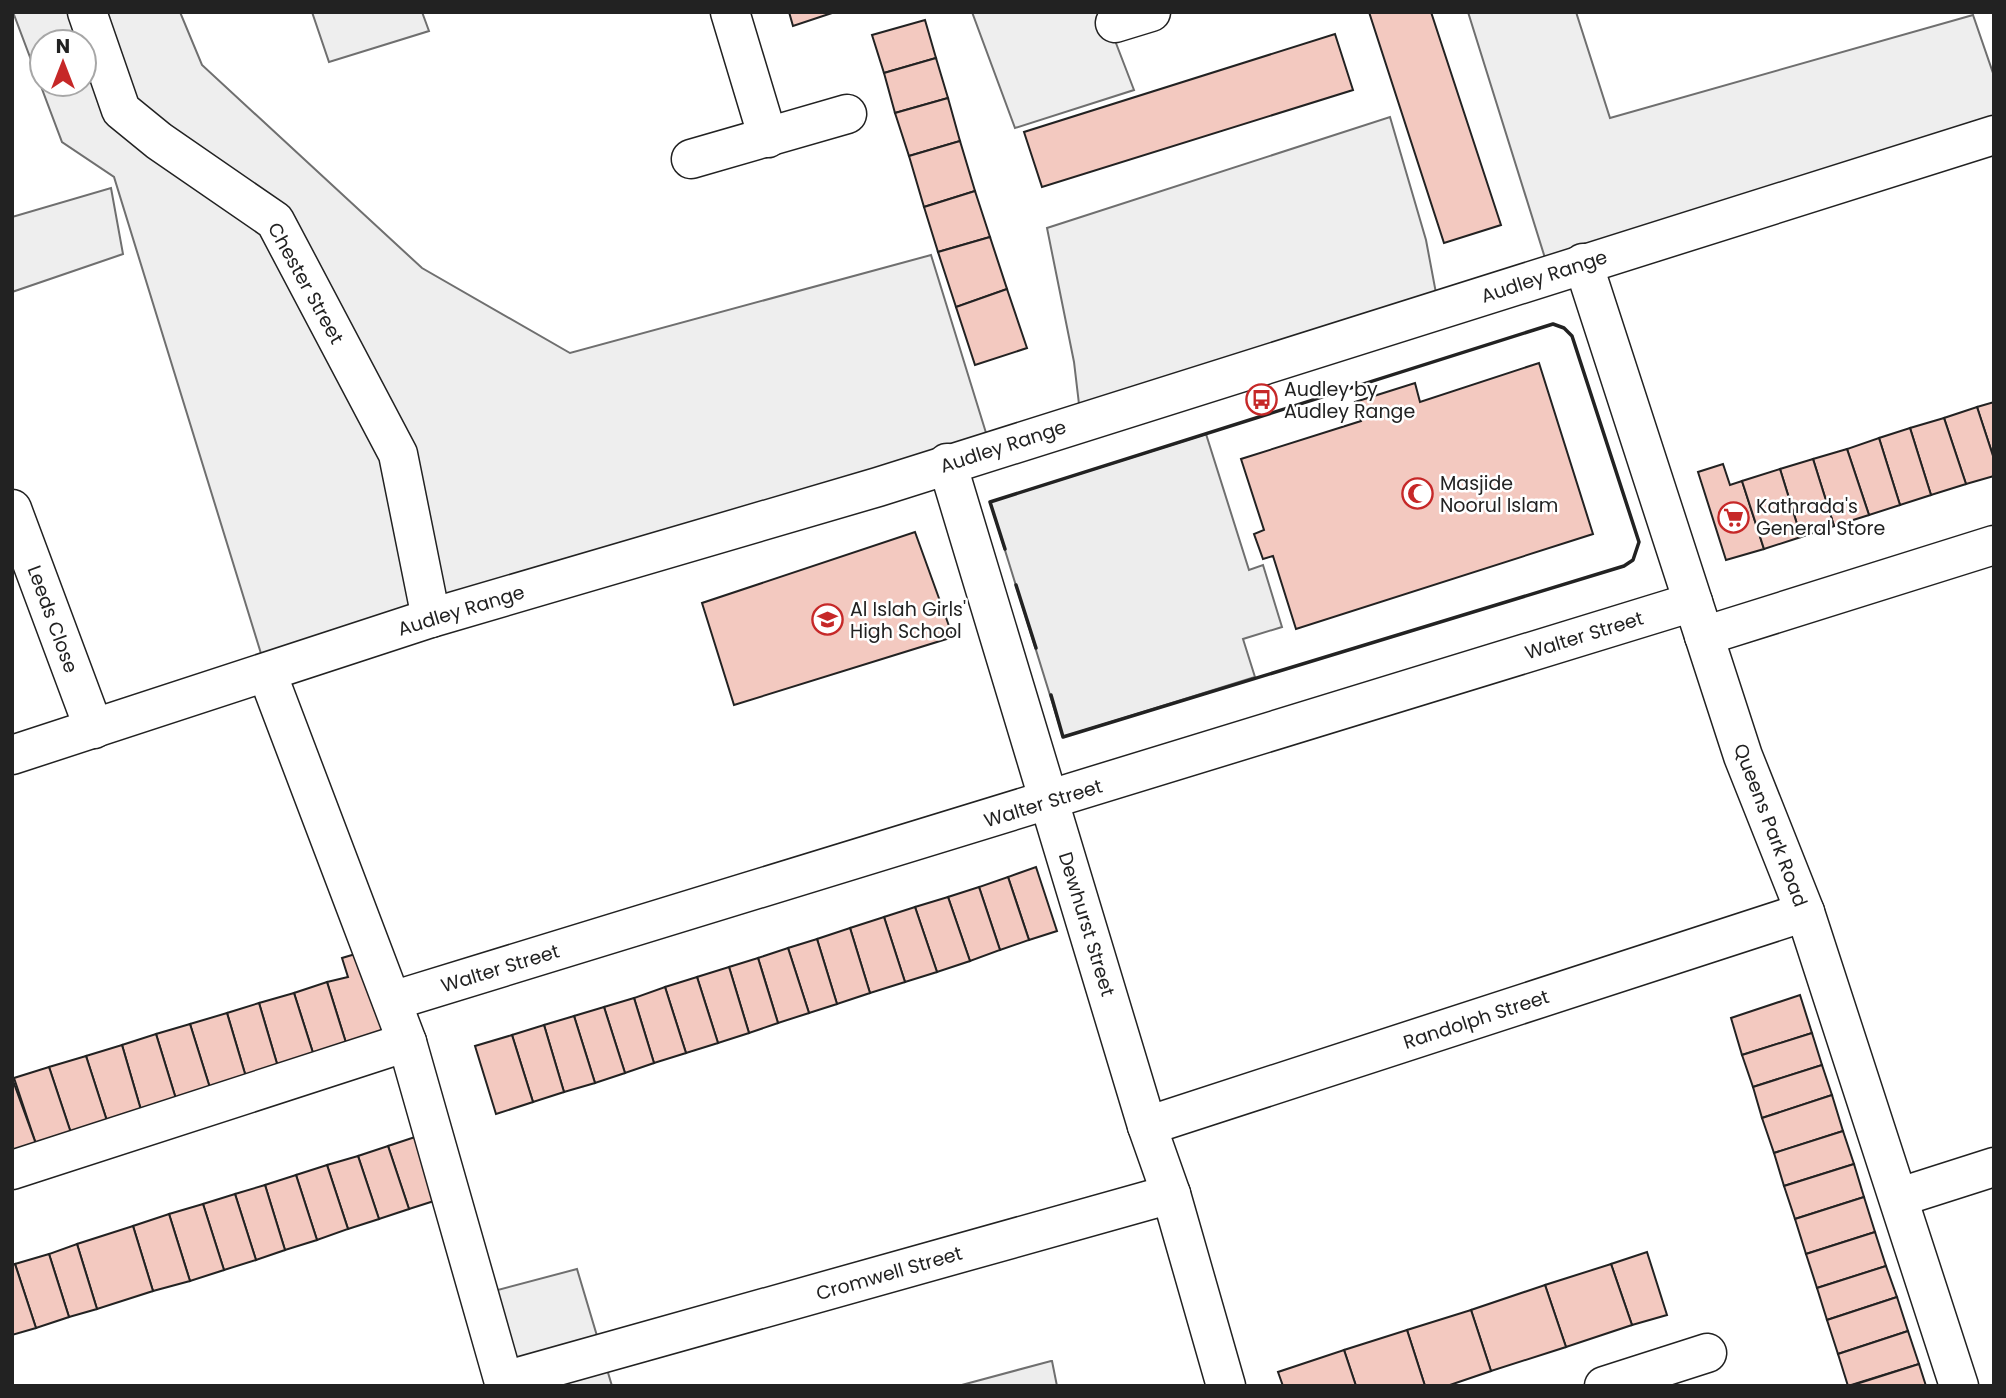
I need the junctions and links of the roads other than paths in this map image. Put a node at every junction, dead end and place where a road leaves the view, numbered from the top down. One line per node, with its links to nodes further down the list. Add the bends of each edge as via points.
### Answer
1 (87, 12): 11 (street, Chester Street, via 121,110 275,221 398,454)
2 (730, 12): 5 (street)
3 (847, 114): 5 (street)
4 (1994, 135): 7 (street, Audley Range)
5 (768, 138): 6 (street)
6 (691, 159)
7 (1583, 263): 8 (street, Audley Range); 12 (street, Queens Park Road)
8 (947, 463): 11 (street, Audley Range); 16 (street, Dewhurst Street)
9 (12, 509): 14 (street, Leeds Close)
10 (1994, 545): 12 (street, Walter Street)
11 (431, 618): 13 (street, Audley Range)
12 (1698, 619): 16 (street, Walter Street, via 1333,712); 17 (street, Queens Park Road, via 1743,756)
13 (267, 673): 14 (street, Audley Range); 18 (street)
14 (94, 729): 15 (street, Audley Range)
15 (12, 755)
16 (1049, 802): 18 (street, Walter Street); 20 (street, Dewhurst Street)
17 (1805, 912): 20 (street, Randolph Street); 24 (street, Queens Park Road)
18 (392, 1001): 19 (street)
19 (407, 1042): 22 (street); 26 (street)
20 (1147, 1126): 23 (street, Dewhurst Street)
21 (1994, 1167): 24 (street)
22 (12, 1170)
23 (1171, 1194): 26 (street, Cromwell Street); 27 (street, Dewhurst Street)
24 (1900, 1197): 29 (street, Queens Park Road)
25 (1707, 1353): 28 (street)
26 (505, 1384)
27 (1226, 1386)
28 (1604, 1386)
29 (1959, 1386)

